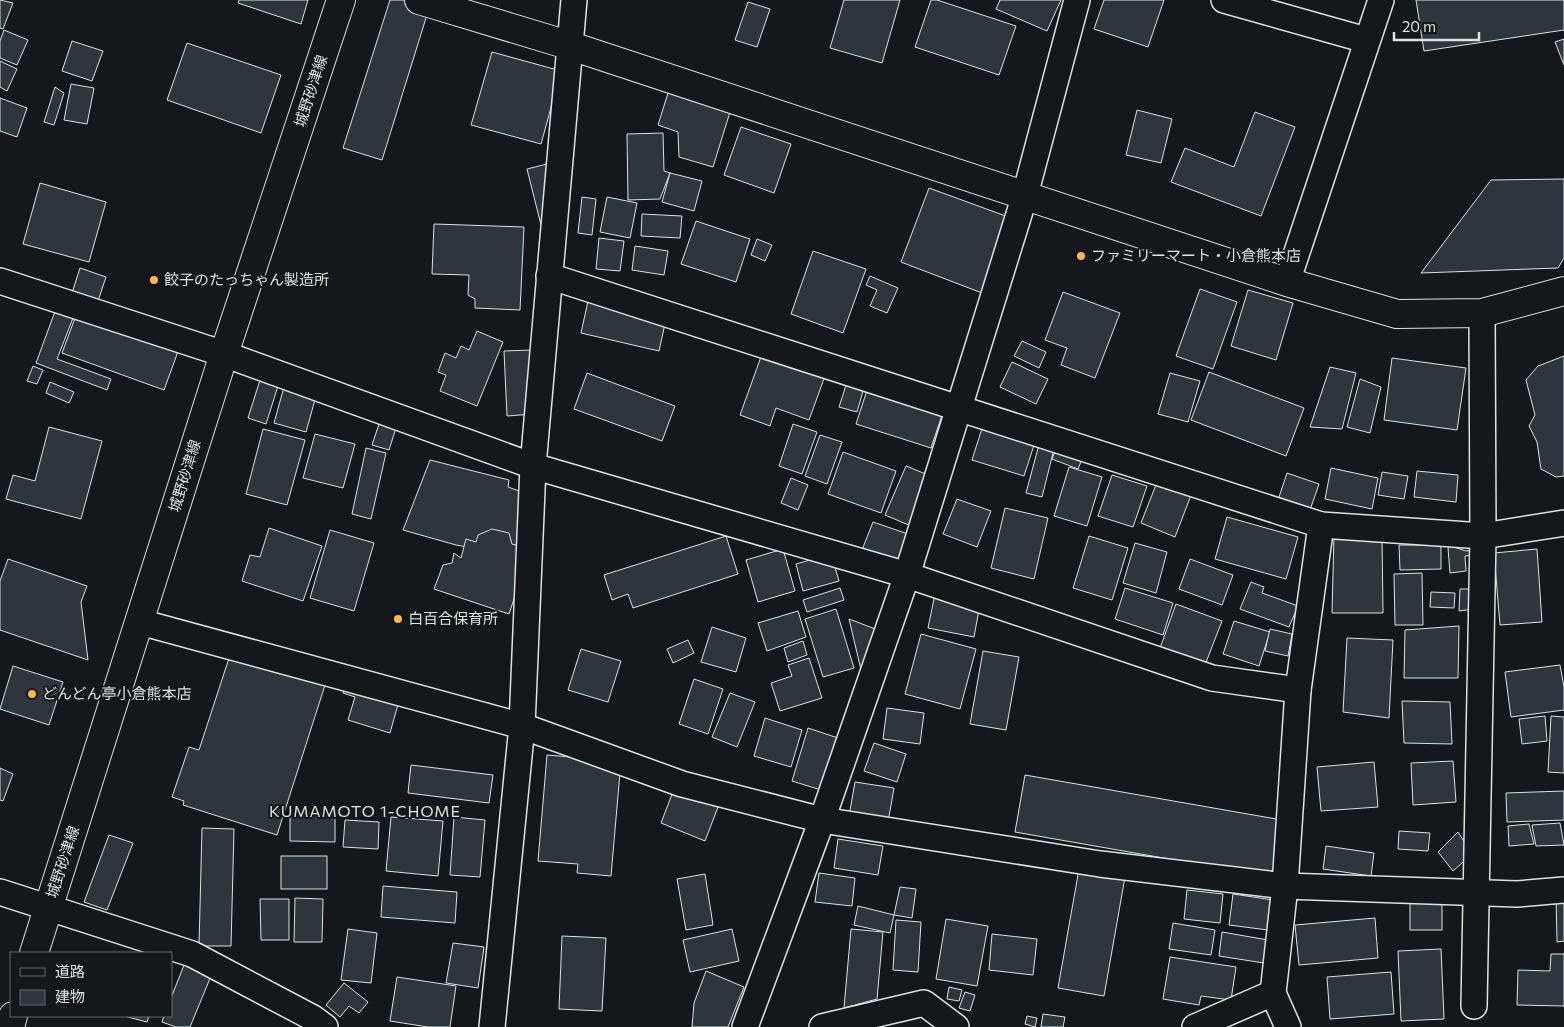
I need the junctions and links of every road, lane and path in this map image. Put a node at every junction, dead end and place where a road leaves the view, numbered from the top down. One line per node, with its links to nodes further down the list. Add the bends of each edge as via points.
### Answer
1 (341, 0): 15 (street, 城野砂津線)
2 (419, 0): 8 (street)
3 (574, 0): 8 (street)
4 (1076, 0): 9 (street)
5 (1224, 0): 7 (street)
6 (1381, 0): 7 (street)
7 (1366, 40): 12 (street)
8 (568, 45): 9 (street); 10 (street)
9 (1025, 195): 12 (street); 16 (street)
10 (549, 276): 16 (street); 17 (street)
11 (0, 281): 15 (street)
12 (1287, 282): 14 (street, via 1397,314)
13 (1564, 291): 14 (street)
14 (1482, 313): 20 (street)
15 (224, 354): 17 (street); 22 (street, 城野砂津線)
16 (959, 408): 19 (street); 21 (street)
17 (533, 466): 21 (street); 24 (street)
18 (1564, 524): 20 (street)
19 (1321, 525): 20 (street); 23 (street)
20 (1482, 536): 29 (street)
21 (907, 575): 23 (street, via 1212,678); 25 (street)
22 (140, 622): 24 (street); 30 (street, 城野砂津線)
23 (1298, 690): 26 (street)
24 (522, 726): 25 (street, via 682,784); 35 (street)
25 (822, 820): 26 (street, via 1100,864); 36 (street)
26 (1285, 886): 29 (street); 32 (street)
27 (1564, 890): 29 (street)
28 (0, 892): 30 (street)
29 (1476, 893): 33 (street)
30 (48, 907): 31 (street, 城野砂津線); 34 (street, via 192,954)
31 (34, 952)
32 (1273, 993): 39 (street); 40 (street)
33 (1474, 1006)
34 (325, 1027)
35 (492, 1027)
36 (745, 1027)
37 (822, 1027): 38 (street, via 924,1003)
38 (956, 1027)
39 (1195, 1027)
40 (1288, 1027)

